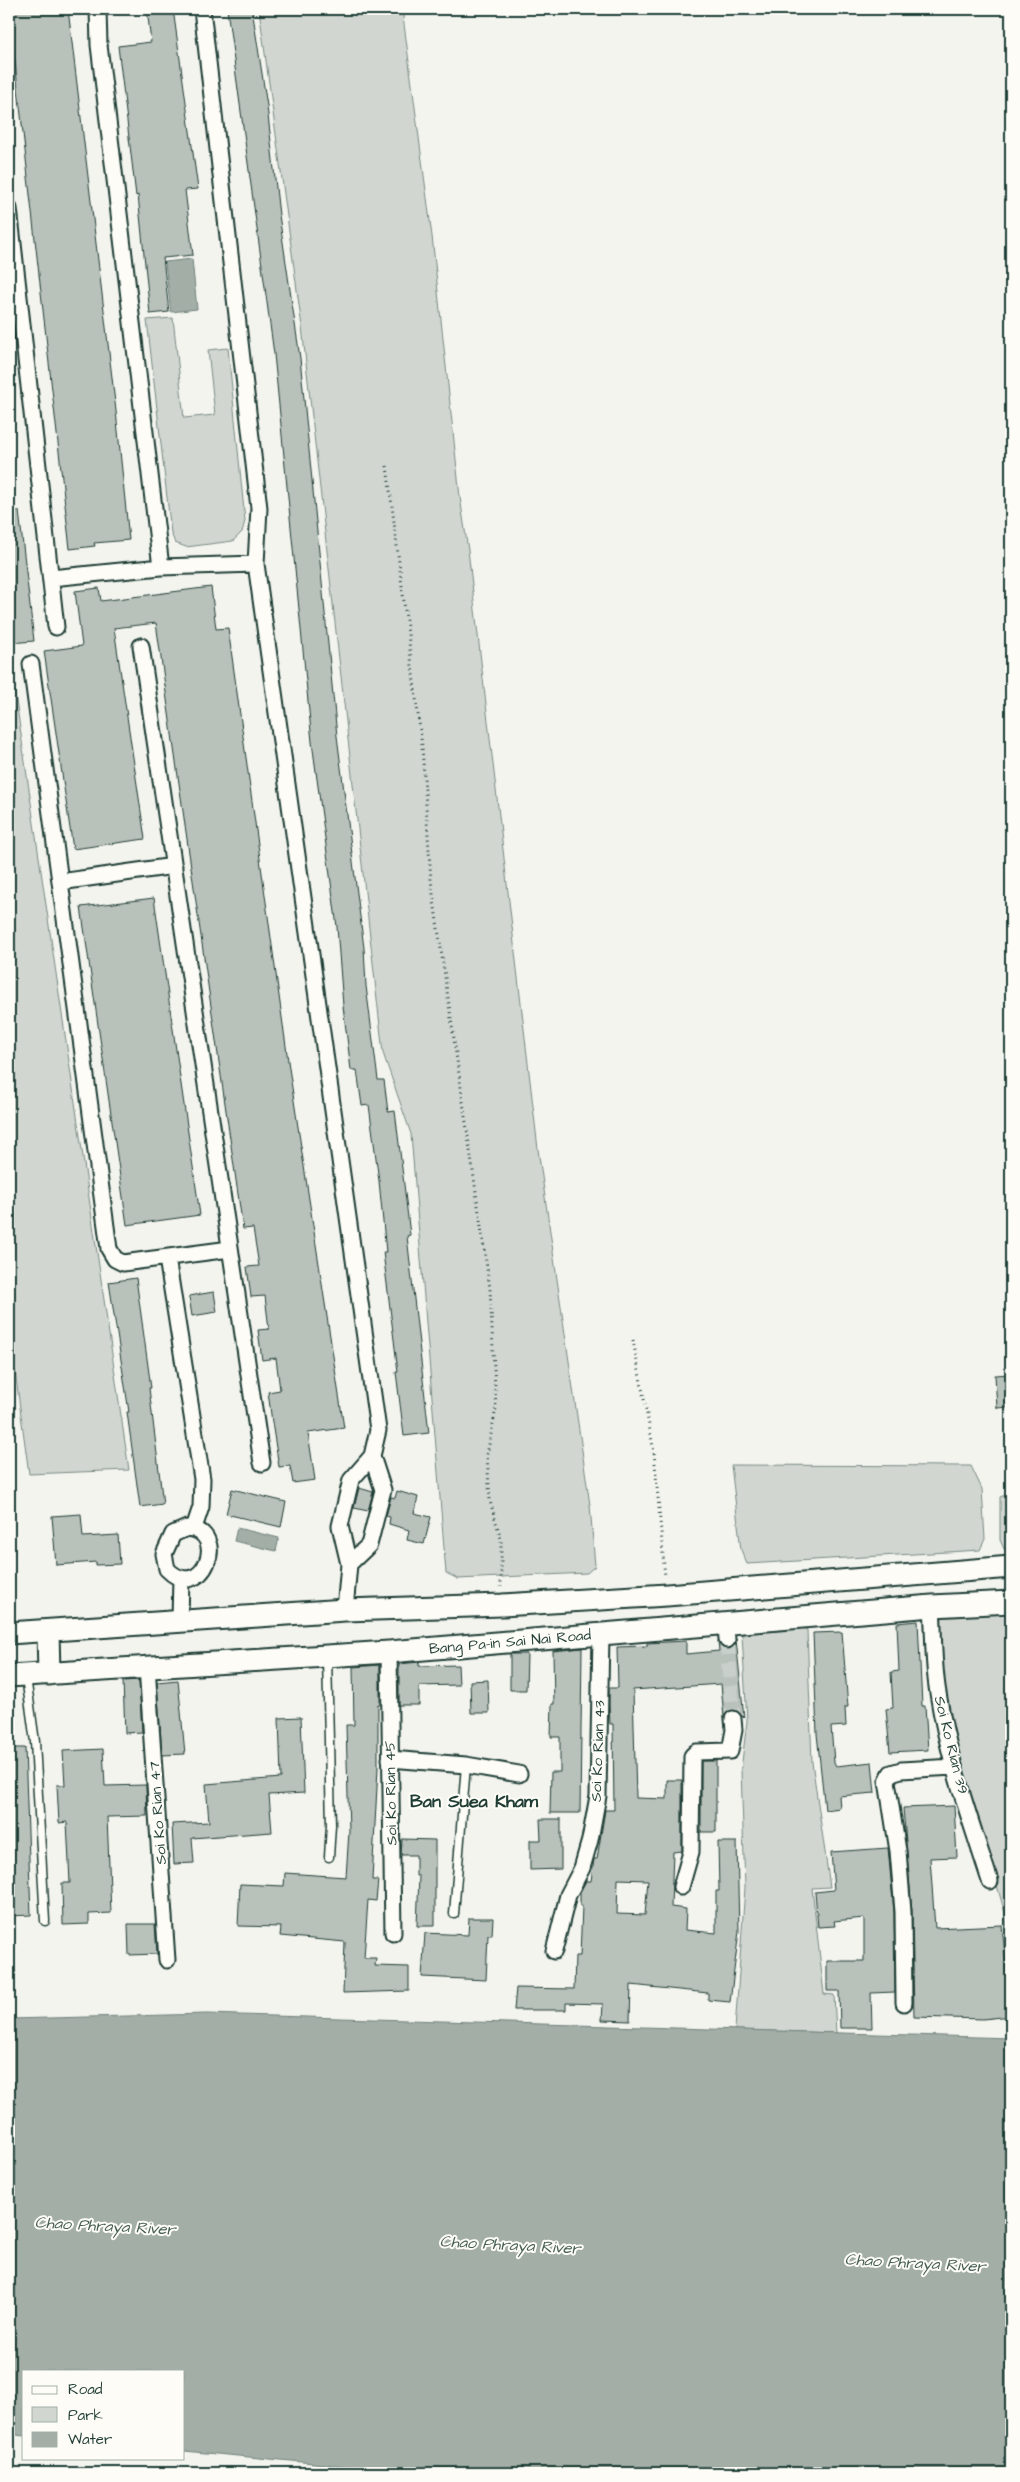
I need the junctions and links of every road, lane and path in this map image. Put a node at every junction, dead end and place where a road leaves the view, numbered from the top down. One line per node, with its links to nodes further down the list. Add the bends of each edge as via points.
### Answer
1 (98, 9): 6 (street, via 99,45)
2 (202, 9): 5 (street, via 259,508)
3 (9, 208): 7 (street)
4 (388, 466): 24 (path, via 422,746 431,880 490,1289 496,1408 487,1455 490,1501 501,1539)
5 (256, 564): 6 (street); 16 (street, via 378,1430)
6 (161, 567): 7 (street)
7 (51, 578): 8 (street)
8 (56, 627)
9 (141, 646): 11 (street)
10 (31, 664): 12 (street)
11 (174, 866): 12 (street); 13 (street)
12 (60, 882): 14 (street, via 109,1249 115,1259 123,1263)
13 (230, 1249): 14 (street); 17 (street)
14 (167, 1258): 18 (street, via 202,1480 201,1507)
15 (633, 1340): 22 (path, via 654,1452)
16 (372, 1456): 19 (street, via 351,1480 340,1526); 19 (street, via 383,1490 369,1545)
17 (262, 1463)
18 (194, 1528): 21 (street, via 204,1535 210,1552 206,1567 199,1575); 21 (street, via 173,1534 164,1554 168,1569)
19 (349, 1564): 26 (street)
20 (1011, 1567): 22 (main road)
21 (181, 1578): 27 (street)
22 (667, 1595): 24 (main road)
23 (1011, 1602): 25 (main road, Bang Pa-in Sai Nai Road)
24 (502, 1605): 26 (main road)
25 (932, 1606): 30 (main road, Bang Pa-in Sai Nai Road, via 727,1632); 39 (street, Soi Ko Rian 39, via 938,1691)
26 (345, 1610): 27 (main road)
27 (180, 1620): 28 (main road)
28 (48, 1631): 29 (main road); 34 (main road)
29 (9, 1633)
30 (602, 1634): 31 (main road, Bang Pa-in Sai Nai Road); 47 (street, Soi Ko Rian 43, via 598,1796 590,1840 582,1868 568,1895)
31 (389, 1652): 32 (main road, Bang Pa-in Sai Nai Road); 37 (street, Soi Ko Rian 45)
32 (327, 1655): 33 (main road, Bang Pa-in Sai Nai Road); 41 (lane)
33 (147, 1666): 34 (main road, Bang Pa-in Sai Nai Road); 48 (street, Soi Ko Rian 47)
34 (49, 1674): 35 (main road, Bang Pa-in Sai Nai Road)
35 (17, 1676): 45 (lane, via 35,1742)
36 (733, 1719): 43 (street, via 730,1751 696,1752 692,1756 691,1852)
37 (390, 1759): 38 (street); 46 (street, Soi Ko Rian 45)
38 (466, 1765): 40 (street); 44 (lane)
39 (954, 1767): 42 (street, Soi Ko Rian 39); 49 (street, via 901,1770 891,1773 887,1781 903,1912)
40 (519, 1774)
41 (329, 1856)
42 (990, 1881)
43 (681, 1887)
44 (454, 1914)
45 (45, 1922)
46 (393, 1933)
47 (554, 1951)
48 (167, 1960)
49 (904, 2003)

